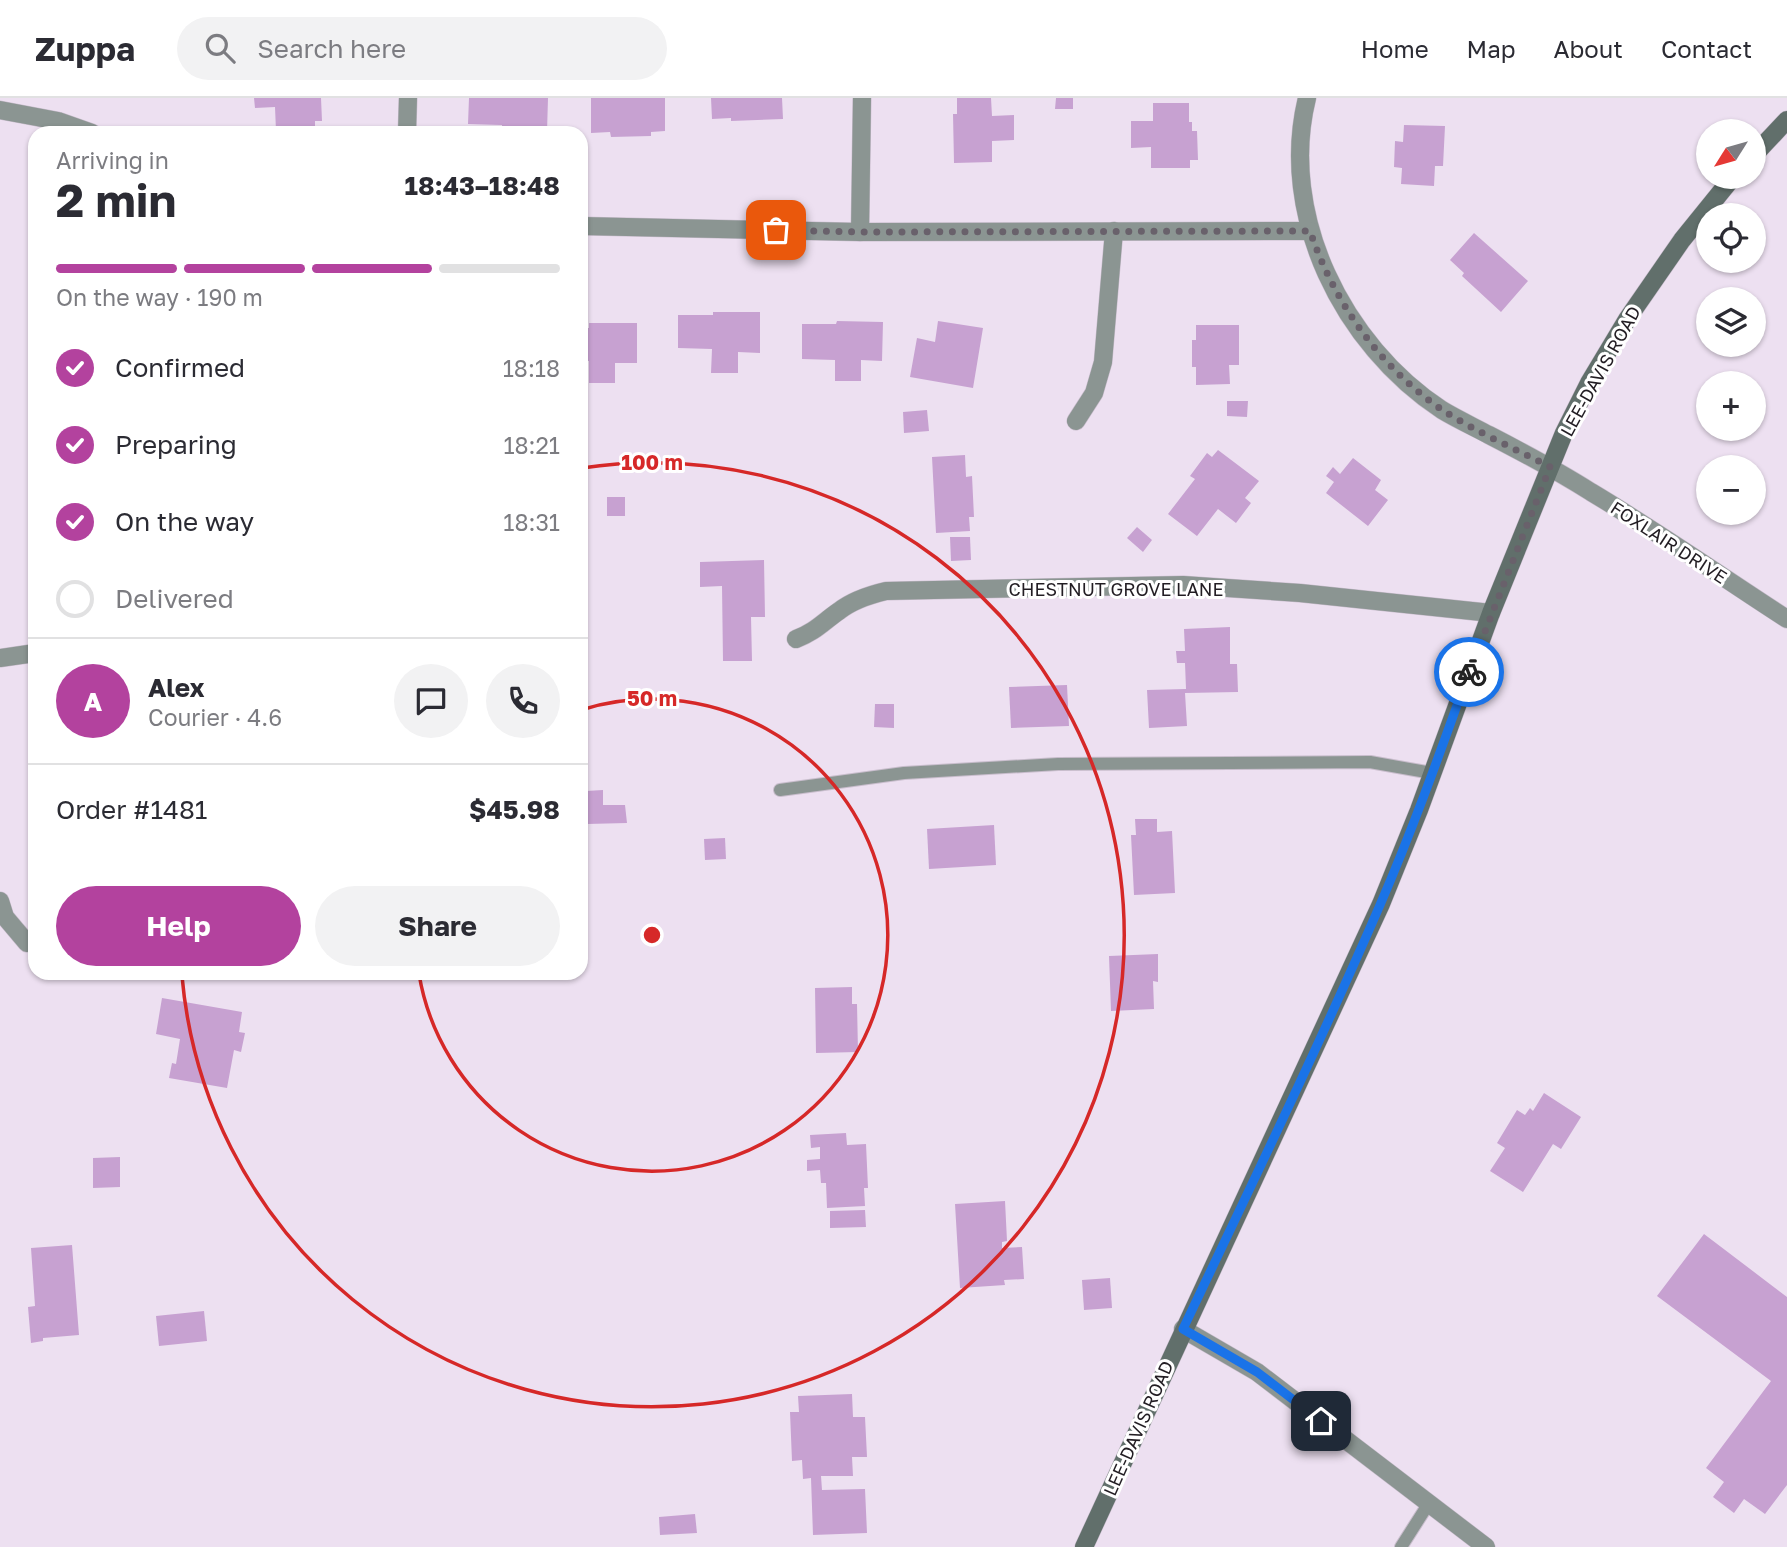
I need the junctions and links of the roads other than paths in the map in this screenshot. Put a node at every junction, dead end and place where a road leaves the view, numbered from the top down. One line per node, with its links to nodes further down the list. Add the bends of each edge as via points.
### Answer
1 (408, 98): 7 (street)
2 (862, 98): 13 (street)
3 (1307, 98): 12 (street, FOXLAIR DRIVE, via 1301,153)
4 (0, 110): 6 (street)
5 (1787, 120): 8 (main road)
6 (72, 126)
7 (407, 126)
8 (1766, 142)
9 (1723, 189): 15 (main road, LEE-DAVIS ROAD, via 1628,318 1589,383)
10 (588, 226): 13 (street)
11 (1114, 231): 12 (street); 13 (street); 14 (street, via 1103,362 1094,393)
12 (1310, 231): 15 (street, FOXLAIR DRIVE, via 1339,298 1404,380 1443,410)
13 (860, 232)
14 (1076, 421)
15 (1550, 467): 16 (main road, LEE-DAVIS ROAD); 17 (street, FOXLAIR DRIVE)
16 (1491, 613): 18 (street, CHESTNUT GROVE LANE, via 1183,585 886,591 864,596 813,633); 21 (main road, LEE-DAVIS ROAD)
17 (1787, 619)
18 (796, 639)
19 (28, 654): 20 (street)
20 (0, 658)
21 (1433, 773): 22 (lane, via 1370,762 1058,764 904,773); 25 (main road, LEE-DAVIS ROAD, via 1375,916)
22 (780, 790)
23 (0, 901): 24 (street, via 5,917)
24 (27, 943)
25 (1183, 1329): 26 (street, via 1257,1372); 27 (main road, LEE-DAVIS ROAD)
26 (1429, 1503): 28 (lane); 29 (street)
27 (1084, 1547)
28 (1401, 1547)
29 (1486, 1547)

